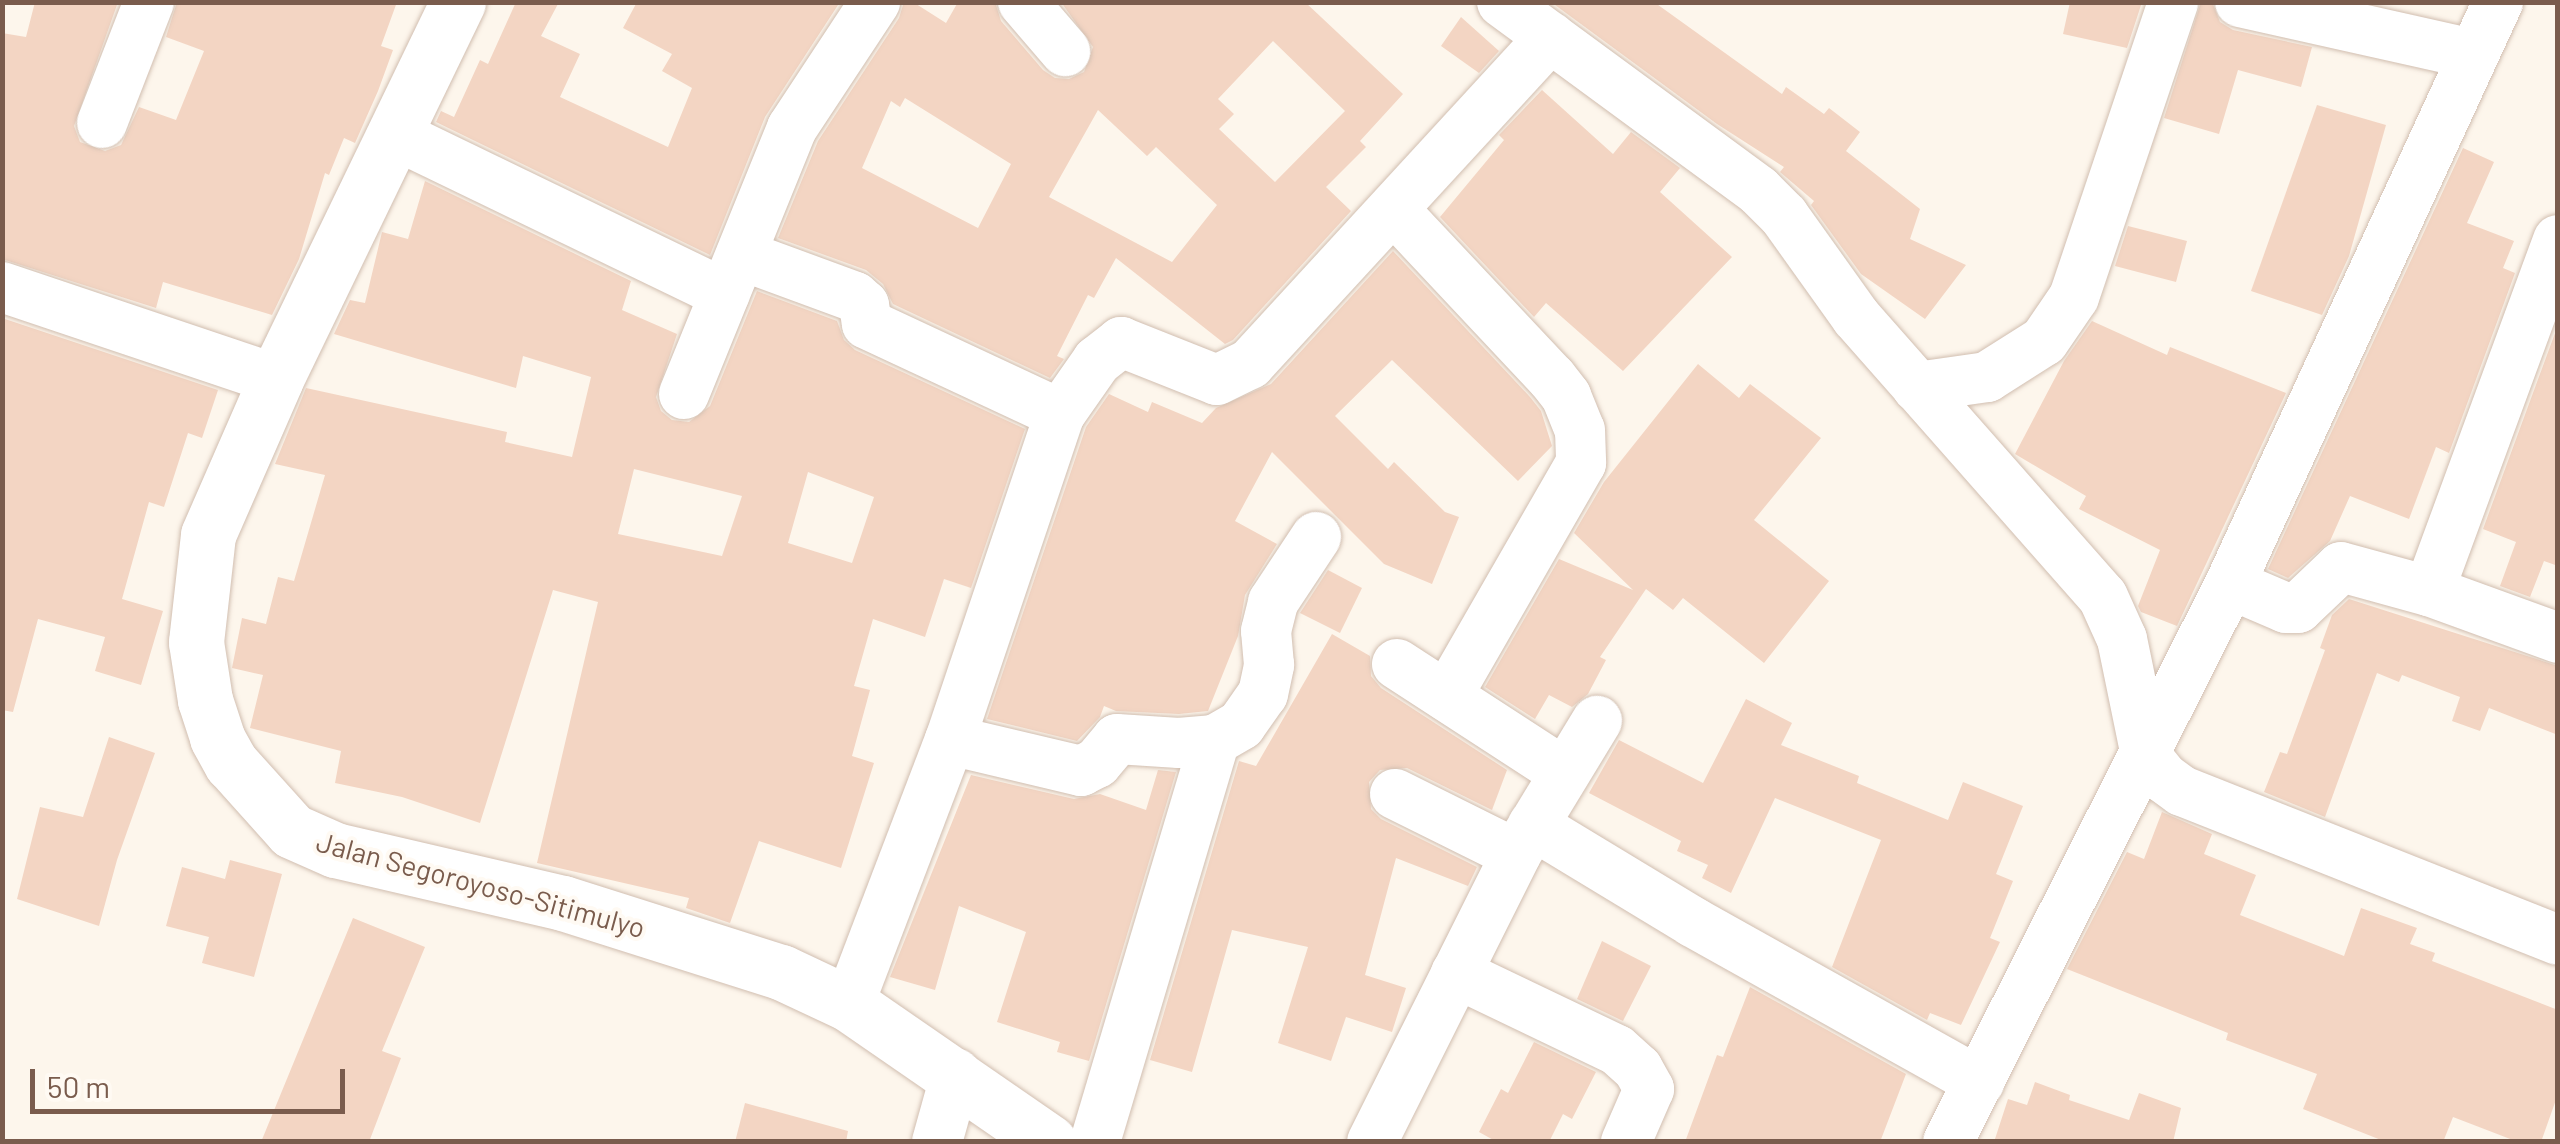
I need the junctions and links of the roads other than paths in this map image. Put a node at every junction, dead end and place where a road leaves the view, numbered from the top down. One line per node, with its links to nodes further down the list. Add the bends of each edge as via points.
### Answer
1 (148, 2): 12 (street)
2 (458, 2): 13 (main road, Jalan Segoroyoso-Sitimulyo)
3 (875, 2): 16 (street, via 792,128)
4 (1023, 2): 10 (street)
5 (1502, 2): 9 (street)
6 (2172, 2): 19 (street, via 2074,298 2044,341 1988,377)
7 (2240, 2): 11 (street)
8 (2498, 2): 11 (street)
9 (1552, 37): 14 (street); 19 (street, via 1772,202)
10 (1065, 51)
11 (2473, 54): 23 (street)
12 (102, 122)
13 (396, 135): 16 (street); 18 (main road, Jalan Segoroyoso-Sitimulyo)
14 (1394, 210): 21 (street, via 1235,374 1201,376 1121,342 1097,362); 27 (street, via 1552,378 1580,430 1581,463)
15 (2558, 240): 24 (street)
16 (733, 275): 20 (street); 21 (street, via 855,297 867,324)
17 (2, 287): 18 (street)
18 (276, 379): 37 (main road, Jalan Segoroyoso-Sitimulyo, via 208,535 196,642 216,738 263,802 292,832 334,850 563,903 780,972)
19 (1917, 387): 31 (street, via 2103,596 2122,639)
20 (684, 394)
21 (1060, 414): 29 (street)
22 (1316, 537): 30 (street, via 1273,602 1263,694 1241,725)
23 (2230, 584): 24 (street, via 2286,608 2298,608 2341,568); 31 (street)
24 (2429, 591): 25 (street)
25 (2558, 638)
26 (1397, 664): 27 (street)
27 (1446, 696): 32 (street)
28 (1597, 722): 32 (street)
29 (950, 740): 30 (street, via 1081,771 1116,738); 37 (street)
30 (1215, 740): 42 (street)
31 (2146, 756): 35 (street, via 2182,791); 39 (street)
32 (1565, 773): 34 (street)
33 (1395, 794): 34 (street)
34 (1524, 840): 36 (street); 39 (street, via 1693,922)
35 (2558, 940)
36 (1456, 973): 43 (street); 44 (street, via 1617,1050 1638,1068 1650,1088)
37 (848, 1004): 38 (main road, Jalan Segoroyoso-Sitimulyo)
38 (956, 1074): 40 (street); 41 (main road, Jalan Segoroyoso-Sitimulyo)
39 (1979, 1082): 45 (street)
40 (937, 1142)
41 (1049, 1142)
42 (1095, 1142)
43 (1372, 1142)
44 (1626, 1142)
45 (1948, 1142)

